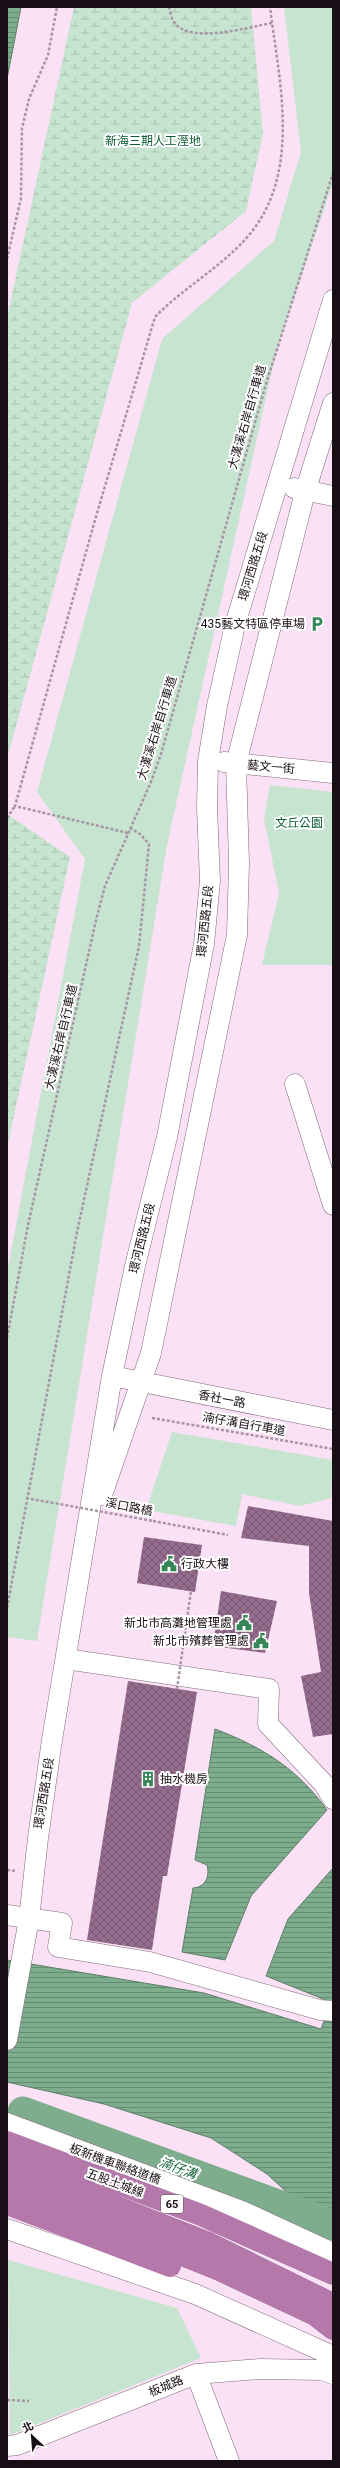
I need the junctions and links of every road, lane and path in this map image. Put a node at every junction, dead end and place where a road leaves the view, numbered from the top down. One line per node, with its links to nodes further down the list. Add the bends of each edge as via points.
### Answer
1 (58, 7): 6 (path, via 48,55 29,100 22,128 21,198)
2 (169, 7): 4 (path, via 174,22 189,33 211,34)
3 (270, 7): 4 (path)
4 (272, 23): 15 (path, via 282,113 283,139 278,178 264,214 248,235 226,258 167,304 155,317)
5 (333, 173): 17 (path, 大漢溪右岸自行車道, via 266,384 161,754)
6 (7, 259)
7 (333, 300): 9 (street, 環河西路五段)
8 (333, 403): 10 (street, 環河西路五段)
9 (279, 483): 10 (street); 12 (street, 環河西路五段, via 235,625)
10 (305, 492): 11 (street); 13 (street, 環河西路五段)
11 (333, 496)
12 (208, 761): 13 (street, 藝文一街); 22 (street, 環河西路五段, via 210,881 204,944 167,1137 135,1266)
13 (236, 764): 14 (street, 藝文一街); 23 (street, 環河西路五段, via 239,863 237,935 151,1354)
14 (333, 773)
15 (15, 806): 16 (path); 18 (path)
16 (7, 818)
17 (130, 828): 18 (path, 大漢溪右岸自行車道); 27 (path, via 140,834 148,844 139,946 77,1232)
18 (128, 833): 21 (path, 大漢溪右岸自行車道, via 105,886 96,920 28,1225)
19 (295, 1084): 20 (street)
20 (333, 1205)
21 (7, 1338)
22 (112, 1376): 23 (street, 香社一路); 29 (street, 環河西路五段)
23 (141, 1383): 25 (street, 香社一路); 29 (street, 環河西路五段)
24 (152, 1418): 26 (path, 湳仔溝自行車道)
25 (333, 1420)
26 (333, 1449)
27 (26, 1498): 28 (path, 溪口路橋, bridge); 31 (path)
28 (228, 1535)
29 (84, 1547): 32 (street, 環河西路五段)
30 (191, 1591): 33 (path, bridge)
31 (7, 1608)
32 (66, 1659): 34 (street, via 269,1689 268,1724 324,1784); 38 (street, 環河西路五段, via 38,1838)
33 (177, 1689)
34 (333, 1799)
35 (7, 1870): 36 (path)
36 (20, 1872)
37 (7, 1916): 38 (street)
38 (29, 1919): 39 (street, via 62,1923 58,1947 150,1962 320,2010); 40 (street, 環河西路五段)
39 (333, 2011)
40 (7, 2040)
41 (7, 2123): 47 (street, 板新機車聯絡道橋, via 242,2211)
42 (7, 2142): 48 (highway, 五股土城線 / 65, via 201,2215)
43 (7, 2164): 49 (highway, via 209,2243)
44 (7, 2185): 49 (highway)
45 (7, 2204): 51 (highway, via 207,2280)
46 (7, 2229): 52 (street, via 195,2294)
47 (333, 2254)
48 (333, 2274)
49 (324, 2310): 50 (highway)
50 (333, 2329)
51 (333, 2336)
52 (333, 2356)
53 (196, 2374): 54 (street, 板城路, via 260,2369 322,2370); 57 (street, 板城路, via 17,2445); 58 (street)
54 (333, 2374)
55 (7, 2400): 56 (path)
56 (29, 2400)
57 (7, 2446)
58 (228, 2461)

